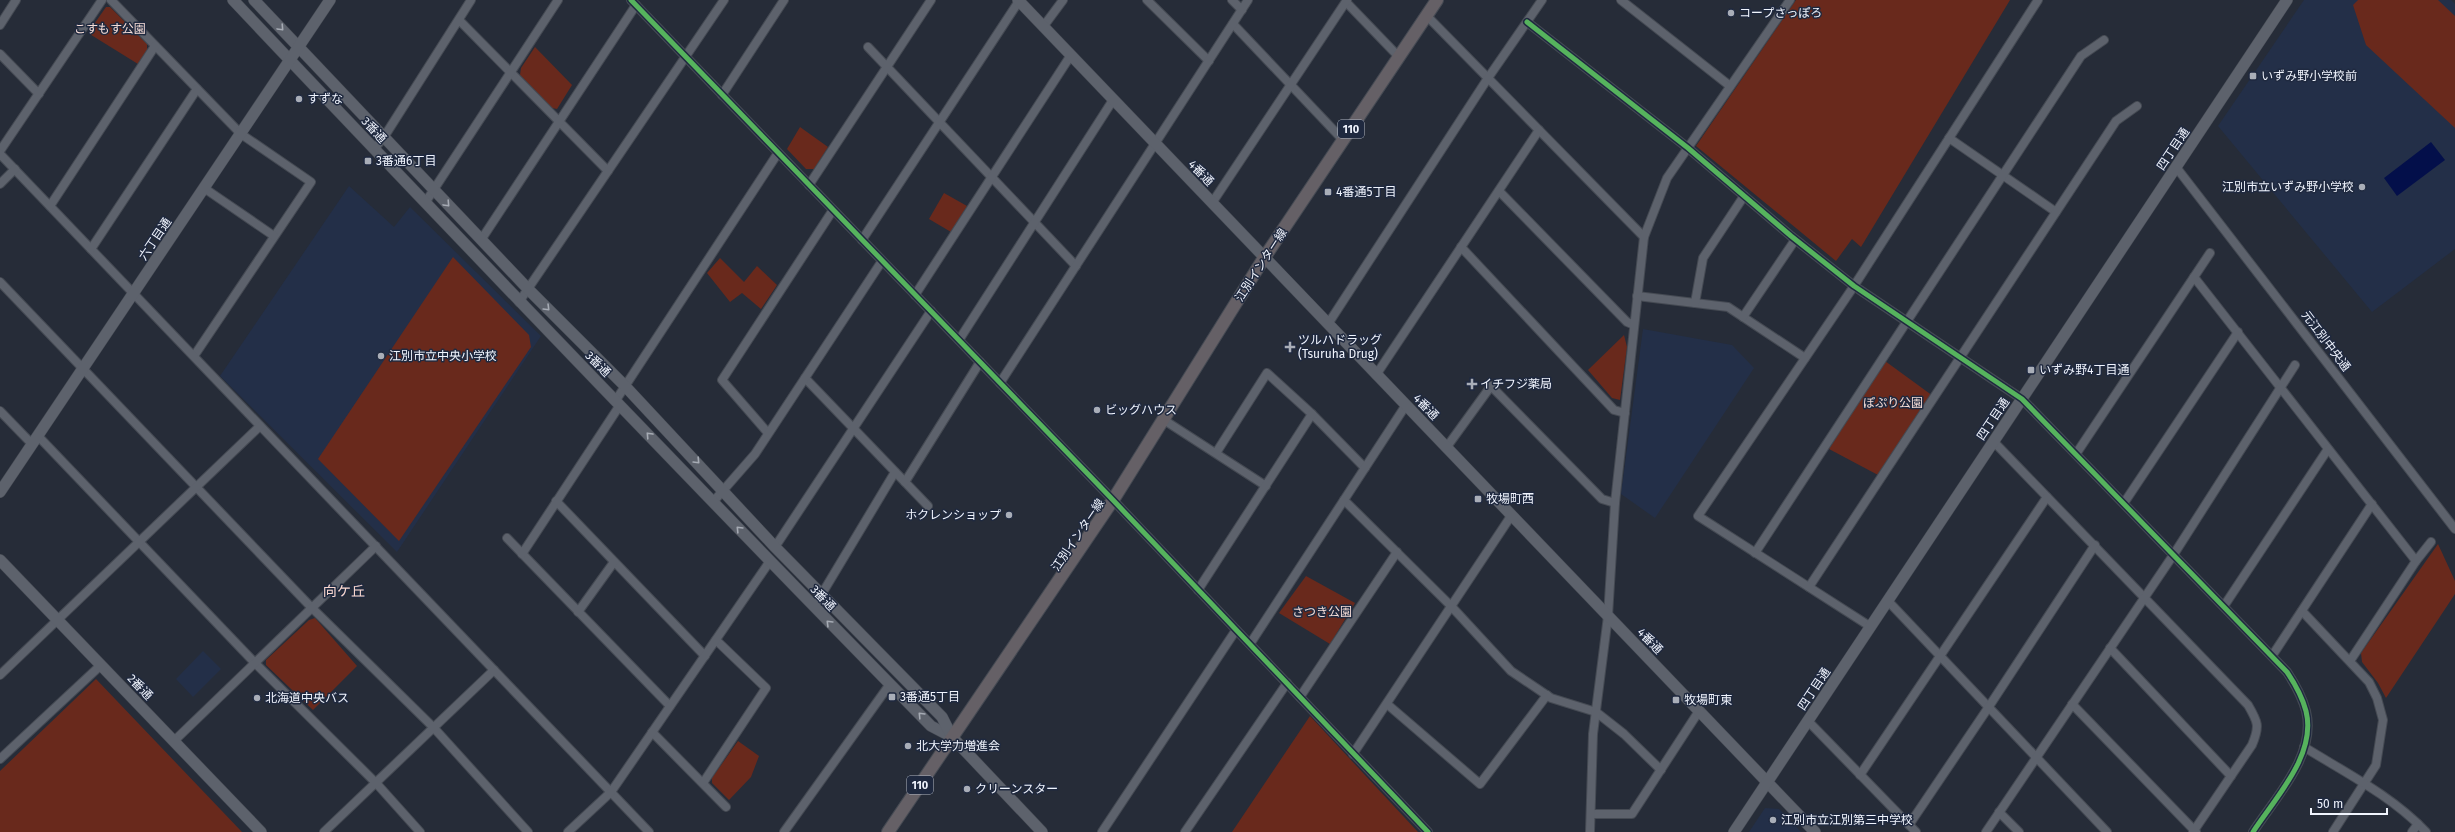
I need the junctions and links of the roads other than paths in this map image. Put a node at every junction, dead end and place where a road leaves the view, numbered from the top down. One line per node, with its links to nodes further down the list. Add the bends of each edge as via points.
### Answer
1 (16, 0): 29 (street)
2 (102, 0): 48 (street)
3 (111, 0): 33 (street)
4 (233, 0): 40 (street, 3番通)
5 (254, 0): 34 (street, 3番通, one-way to 34)
6 (330, 0): 34 (street, 六丁目通)
7 (471, 0): 27 (street)
8 (558, 0): 43 (street)
9 (724, 0): 39 (street)
10 (784, 0): 49 (street)
11 (931, 0): 42 (street)
12 (1063, 0): 31 (street)
13 (1148, 0): 41 (street)
14 (1232, 0): 25 (street)
15 (1248, 0): 25 (street)
16 (1437, 0): 26 (main road, 江別インター線 / 110)
17 (1542, 0): 28 (street)
18 (1621, 0): 46 (street)
19 (1790, 0): 46 (street)
20 (2038, 0): 57 (street)
21 (2288, 0): 64 (street, 四丁目通)
22 (1018, 1): 31 (street, 4番通); 53 (street)
23 (1346, 1): 38 (street); 45 (street)
24 (633, 3): 39 (street); 52 (street)
25 (1242, 10): 30 (street)
26 (1427, 16): 38 (main road, 江別インター線 / 110); 44 (street)
27 (459, 20): 43 (street); 56 (street)
28 (1527, 22): 44 (street); 60 (street)
29 (0, 24)
30 (1233, 24): 41 (street); 45 (street)
31 (1043, 27): 37 (street, 4番通)
32 (2104, 40): 67 (street, via 2081,56)
33 (155, 46): 47 (street); 77 (street)
34 (299, 47): 40 (street, 六丁目通); 56 (street, 3番通)
35 (868, 47): 42 (street)
36 (0, 54): 48 (street)
37 (1071, 56): 50 (street, 4番通); 68 (street)
38 (1399, 57): 58 (main road, 江別インター線 / 110)
39 (687, 58): 49 (street); 66 (street)
40 (290, 60): 55 (street, 六丁目通); 61 (street, 3番通)
41 (1209, 61): 59 (street)
42 (888, 68): 53 (street); 70 (street)
43 (510, 71): 52 (street); 72 (street)
44 (1488, 78): 54 (street); 104 (street)
45 (1291, 84): 58 (street); 76 (street)
46 (1730, 86): 60 (street)
47 (197, 89): 55 (street); 87 (street)
48 (39, 94): 62 (street)
49 (722, 95): 63 (street)
50 (1113, 100): 59 (street, 4番通); 80 (street)
51 (2137, 106): 79 (street, via 2116,121)
52 (559, 121): 66 (street); 83 (street)
53 (940, 122): 68 (street); 84 (street)
54 (1540, 130): 73 (street); 82 (street)
55 (241, 134): 71 (street, 六丁目通); 81 (street, via 310,182)
56 (384, 137): 61 (street); 72 (street, 3番通)
57 (1949, 138): 67 (street); 94 (street)
58 (1343, 140): 89 (main road, 江別インター線 / 110)
59 (1155, 144): 76 (street, 4番通); 91 (street)
60 (1688, 148): 74 (street); 82 (street, via 1667,178)
61 (374, 149): 75 (street, 3番通)
62 (0, 153): 65 (street)
63 (778, 153): 70 (street); 117 (street)
64 (2176, 167): 119 (street, 四丁目通); 152 (street, 元江別中央通)
65 (15, 169): 69 (street); 77 (street)
66 (608, 171): 95 (street)
67 (2003, 175): 79 (street); 103 (street)
68 (992, 177): 80 (street); 97 (street)
69 (0, 184)
70 (809, 185): 78 (street)
71 (204, 188): 81 (street); 96 (street, 六丁目通)
72 (434, 190): 75 (street); 83 (street, 3番通, one-way to 83)
73 (1499, 191): 86 (street); 105 (street, via 1627,322)
74 (1744, 196): 85 (street); 100 (street, via 1703,258)
75 (425, 203): 99 (street, 3番通)
76 (1212, 203): 89 (street, 4番通)
77 (50, 206): 87 (street)
78 (833, 210): 84 (street); 128 (street, via 722,380)
79 (2056, 212): 110 (street)
80 (1036, 224): 91 (street); 107 (street)
81 (274, 236): 108 (street)
82 (1644, 237): 98 (street)
83 (481, 240): 95 (street, 3番通)
84 (862, 240): 90 (street)
85 (1795, 240): 94 (street); 102 (street)
86 (1462, 247): 114 (street); 123 (street, via 1614,410)
87 (91, 249): 96 (street)
88 (2210, 253): 92 (street)
89 (1264, 258): 104 (street, 4番通); 125 (main road, 江別インター線 / 110)
90 (882, 261): 97 (street); 115 (street)
91 (1076, 266): 116 (street)
92 (2194, 277): 106 (street); 134 (street)
93 (0, 282): 113 (street)
94 (1854, 286): 103 (street); 109 (street)
95 (529, 290): 99 (street); 117 (street, 3番通, one-way to 117)
96 (134, 293): 108 (street); 113 (street, 六丁目通)
97 (915, 295): 101 (street)
98 (1637, 296): 100 (street); 105 (street)
99 (519, 302): 120 (street, 3番通)
100 (1695, 303): 102 (street, via 1728,307)
101 (931, 311): 107 (street); 127 (street)
102 (1743, 318): 109 (street)
103 (1907, 321): 110 (street); 160 (street)
104 (1328, 324): 114 (street, 4番通)
105 (1634, 325): 123 (street)
106 (2238, 332): 118 (street); 148 (street)
107 (959, 340): 111 (street)
108 (194, 356): 126 (street)
109 (1805, 358): 160 (street, via 1698,516)
110 (1961, 358): 119 (street); 167 (street)
111 (980, 362): 116 (street); 137 (street)
112 (2295, 365): 118 (street)
113 (82, 370): 129 (street, 六丁目通); 139 (street)
114 (1376, 375): 121 (street, 4番通)
115 (805, 378): 127 (street); 128 (street)
116 (1000, 383): 143 (street)
117 (625, 386): 120 (street); 140 (street, 3番通, one-way to 140)
118 (2281, 388): 132 (street); 162 (street)
119 (2022, 399): 130 (street, 四丁目通); 134 (street)
120 (618, 402): 145 (street); 146 (street, 3番通, one-way to 120)
121 (1406, 405): 131 (street, 4番通); 135 (street)
122 (0, 411): 129 (street)
123 (1625, 413): 147 (street)
124 (1312, 414): 133 (street, via 1267,373); 135 (street); 138 (street)
125 (1164, 420): 133 (street); 143 (main road, 江別インター線 / 110)
126 (260, 426): 139 (street); 157 (street)
127 (854, 430): 136 (street); 158 (street)
128 (768, 433): 140 (street, via 755,454)
129 (35, 440): 141 (street, 六丁目通); 154 (street)
130 (1994, 442): 142 (street); 171 (street, 四丁目通)
131 (1446, 448): 147 (street, via 1491,386 1602,499); 151 (street, 4番通)
132 (2328, 449): 149 (street); 173 (street)
133 (1216, 453): 138 (street)
134 (2076, 454): 148 (street)
135 (1365, 468): 144 (street)
136 (895, 472): 137 (street); 169 (street)
137 (905, 482): 150 (street)
138 (1266, 486): 168 (street)
139 (196, 488): 154 (street); 174 (street)
140 (724, 490): 146 (street); 158 (street, 3番通)
141 (0, 492)
142 (2047, 497): 156 (street); 187 (street)
143 (1113, 500): 168 (street); 206 (main road, 江別インター線 / 110)
144 (1344, 500): 159 (street); 183 (street)
145 (556, 501): 161 (street); 165 (street)
146 (713, 502): 166 (street, 3番通, one-way to 146)
147 (1615, 503): 178 (street)
148 (2124, 503): 162 (street)
149 (2372, 504): 164 (street); 176 (street)
150 (928, 506)
151 (1511, 516): 172 (street); 178 (street, 4番通)
152 (2455, 529)
153 (507, 538): 161 (street)
154 (139, 541): 179 (street); 189 (street)
155 (2431, 542): 164 (street)
156 (2094, 545): 170 (street); 200 (street)
157 (376, 546): 174 (street); 191 (street)
158 (775, 547): 169 (street, 3番通)
159 (1397, 552): 172 (street); 196 (street)
160 (1755, 553): 167 (street)
161 (522, 554): 177 (street)
162 (2174, 554): 170 (street); 173 (street)
163 (0, 560): 179 (street, 2番通)
164 (2416, 561): 188 (street)
165 (614, 562): 177 (street); 185 (street)
166 (770, 562): 175 (street, 3番通); 182 (street)
167 (1809, 587): 180 (street)
168 (1198, 590): 181 (street)
169 (822, 594): 175 (street); 206 (street, 3番通, via 942,717)
170 (2145, 597): 184 (street); 214 (street, via 2248,705 2258,722 2257,735)
171 (1888, 601): 180 (street, 四丁目通); 187 (street)
172 (1451, 606): 195 (street, via 1511,671); 197 (street)
173 (2224, 606): 186 (street)
174 (311, 607): 189 (street); 204 (street)
175 (814, 607): 194 (street, 3番通, one-way to 175)
176 (2302, 611): 186 (street); 188 (street)
177 (578, 612): 199 (street)
178 (1608, 616): 201 (street, 4番通); 202 (street)
179 (57, 620): 190 (street, 2番通); 192 (street)
180 (1871, 626): 203 (street, 四丁目通)
181 (1236, 630): 183 (street); 235 (street)
182 (716, 640): 185 (street); 217 (street, via 766,688)
183 (1250, 644): 193 (street)
184 (2110, 648): 198 (street); 214 (street)
185 (705, 656): 199 (street)
186 (2272, 656): 208 (street, via 2287,672 2299,692 2306,712 2307,730)
187 (1941, 657): 200 (street); 213 (street)
188 (2350, 661): 218 (street, via 2368,682 2377,698 2383,720 2376,765)
189 (254, 662): 207 (street); 216 (street)
190 (100, 665): 207 (street, 2番通); 211 (street)
191 (494, 670): 204 (street); 219 (street)
192 (0, 675)
193 (1287, 683): 196 (street); 236 (street)
194 (890, 684): 206 (street, 3番通, one-way to 194, via 931,726); 232 (street)
195 (1547, 695): 197 (street, via 1480,784); 202 (street)
196 (1300, 697): 209 (street)
197 (1386, 704): 209 (street)
198 (2072, 704): 210 (street); 225 (street)
199 (670, 706): 205 (street)
200 (1988, 708): 210 (street); 224 (street)
201 (1699, 711): 212 (street); 215 (street, 4番通)
202 (1596, 712): 212 (street, via 1624,734); 222 (street)
203 (1808, 721): 213 (street); 215 (street, 四丁目通)
204 (434, 728): 216 (street); 229 (street)
205 (652, 732): 217 (street); 219 (street)
206 (952, 738): 233 (main road, 江別インター線 / 110); 234 (street, 3番通)
207 (174, 741): 226 (street, 2番通)
208 (2304, 747): 218 (street); 245 (street, via 2296,768)
209 (1354, 754): 237 (street)
210 (2036, 758): 221 (street); 244 (street)
211 (0, 759)
212 (1660, 770): 222 (street, via 1632,814)
213 (1860, 775): 224 (street)
214 (2231, 776): 225 (street)
215 (1768, 782): 239 (street, 四丁目通); 240 (street, 4番通)
216 (377, 784): 227 (street); 228 (street)
217 (703, 784): 220 (street)
218 (2365, 784): 223 (street, via 2410,815); 246 (street)
219 (610, 792): 230 (street); 231 (street)
220 (726, 807)
221 (1999, 812): 242 (street); 243 (street)
222 (1591, 814): 238 (street)
223 (2418, 824): 247 (street); 248 (street)
224 (1909, 825): 241 (street)
225 (2194, 831)
226 (261, 832)
227 (324, 832)
228 (420, 832)
229 (528, 832)
230 (568, 832)
231 (649, 832)
232 (784, 832)
233 (888, 832)
234 (1042, 832)
235 (1102, 832)
236 (1185, 832)
237 (1428, 832)
238 (1590, 832)
239 (1734, 832)
240 (1815, 832)
241 (1916, 832)
242 (1986, 832)
243 (2019, 832)
244 (2107, 832)
245 (2253, 832)
246 (2333, 832)
247 (2412, 832)
248 (2426, 832)

